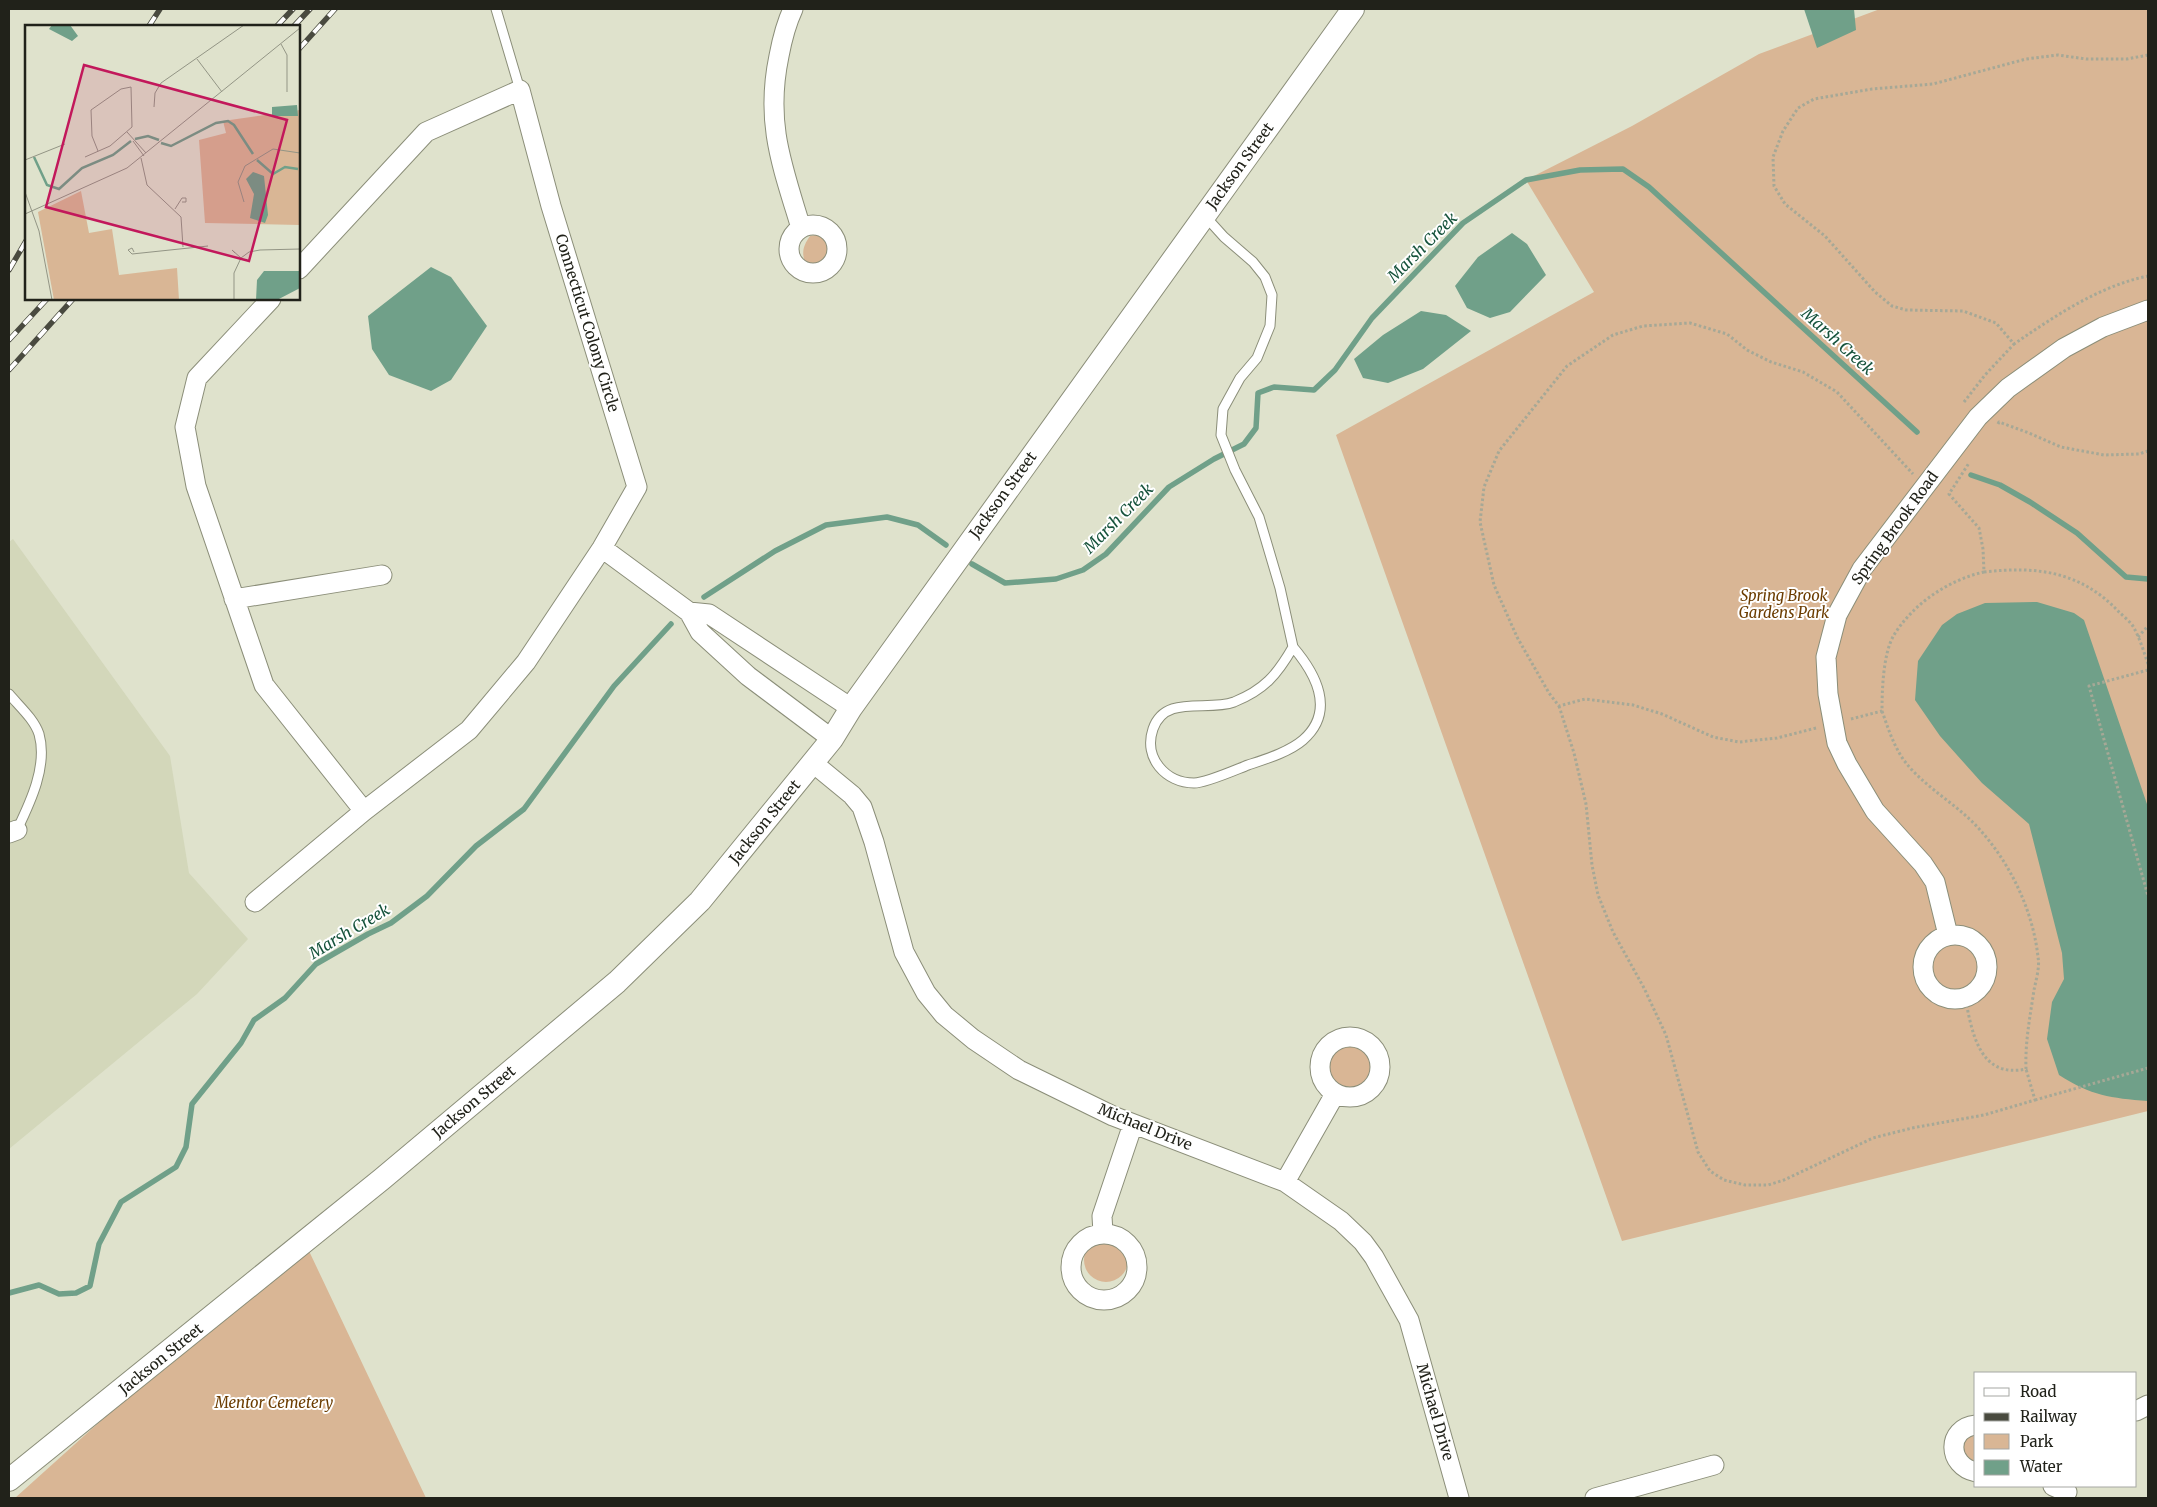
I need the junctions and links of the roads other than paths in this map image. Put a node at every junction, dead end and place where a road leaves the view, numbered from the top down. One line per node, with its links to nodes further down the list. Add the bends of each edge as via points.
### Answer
1 (496, 9): 4 (lane, Connecticut Colony Circle)
2 (793, 9): 6 (street, via 773,82 772,108 779,152)
3 (1353, 9): 5 (street, Jackson Street)
4 (520, 90): 7 (street, via 426,132); 10 (street, Connecticut Colony Circle, via 551,206 637,487)
5 (1204, 216): 14 (lane, via 1266,277 1272,295 1270,326 1257,358 1240,378 1223,408 1222,435 1259,517); 16 (street, Jackson Street)
6 (801, 228)
7 (300, 268)
8 (270, 300): 12 (street, via 197,378 185,427 196,486)
9 (2148, 310): 22 (street, Spring Brook Road, via 2103,327 2064,348 2008,388 1978,418 1924,486 1862,569 1837,615 1826,657 1828,694 1837,743 1875,810 1935,882)
10 (602, 548): 13 (street); 19 (street, Connecticut Colony Circle, via 526,662 469,730)
11 (382, 575): 12 (street)
12 (234, 599): 19 (street, via 264,685)
13 (689, 612): 16 (street, via 709,614); 17 (street, via 700,632 748,676)
14 (1293, 647): 14 (lane, via 1266,686 1248,696 1231,703 1179,706 1162,714 1152,730 1151,750 1157,768 1173,778 1194,783 1272,756 1302,741 1316,726 1319,689 1307,664)
15 (9, 694): 20 (lane, via 39,734 41,755 35,793)
16 (851, 708): 17 (street, Jackson Street)
17 (832, 739): 18 (street, Jackson Street)
18 (812, 763): 24 (street, Michael Drive, via 862,807 904,952 926,993 944,1015 1019,1070); 30 (street, Jackson Street, via 700,901 617,982 382,1179)
19 (364, 811): 21 (street, Connecticut Colony Circle)
20 (13, 831)
21 (255, 902)
22 (1948, 935): 22 (street, via 1970,938 1979,944 1987,964 1987,974 1975,992 1955,999 1936,992 1924,975 1923,965 1931,946)
23 (1335, 1094): 25 (street)
24 (1134, 1124): 25 (street, Michael Drive); 26 (street, via 1102,1216)
25 (1285, 1182): 31 (street, Michael Drive, via 1341,1221 1362,1242 1400,1302 1409,1320)
26 (1103, 1234)
27 (1974, 1426): 29 (street, via 1962,1430 1954,1446 1958,1463)
28 (1714, 1464): 32 (street)
29 (1974, 1471)
30 (9, 1480)
31 (1459, 1498)
32 (1595, 1498)

